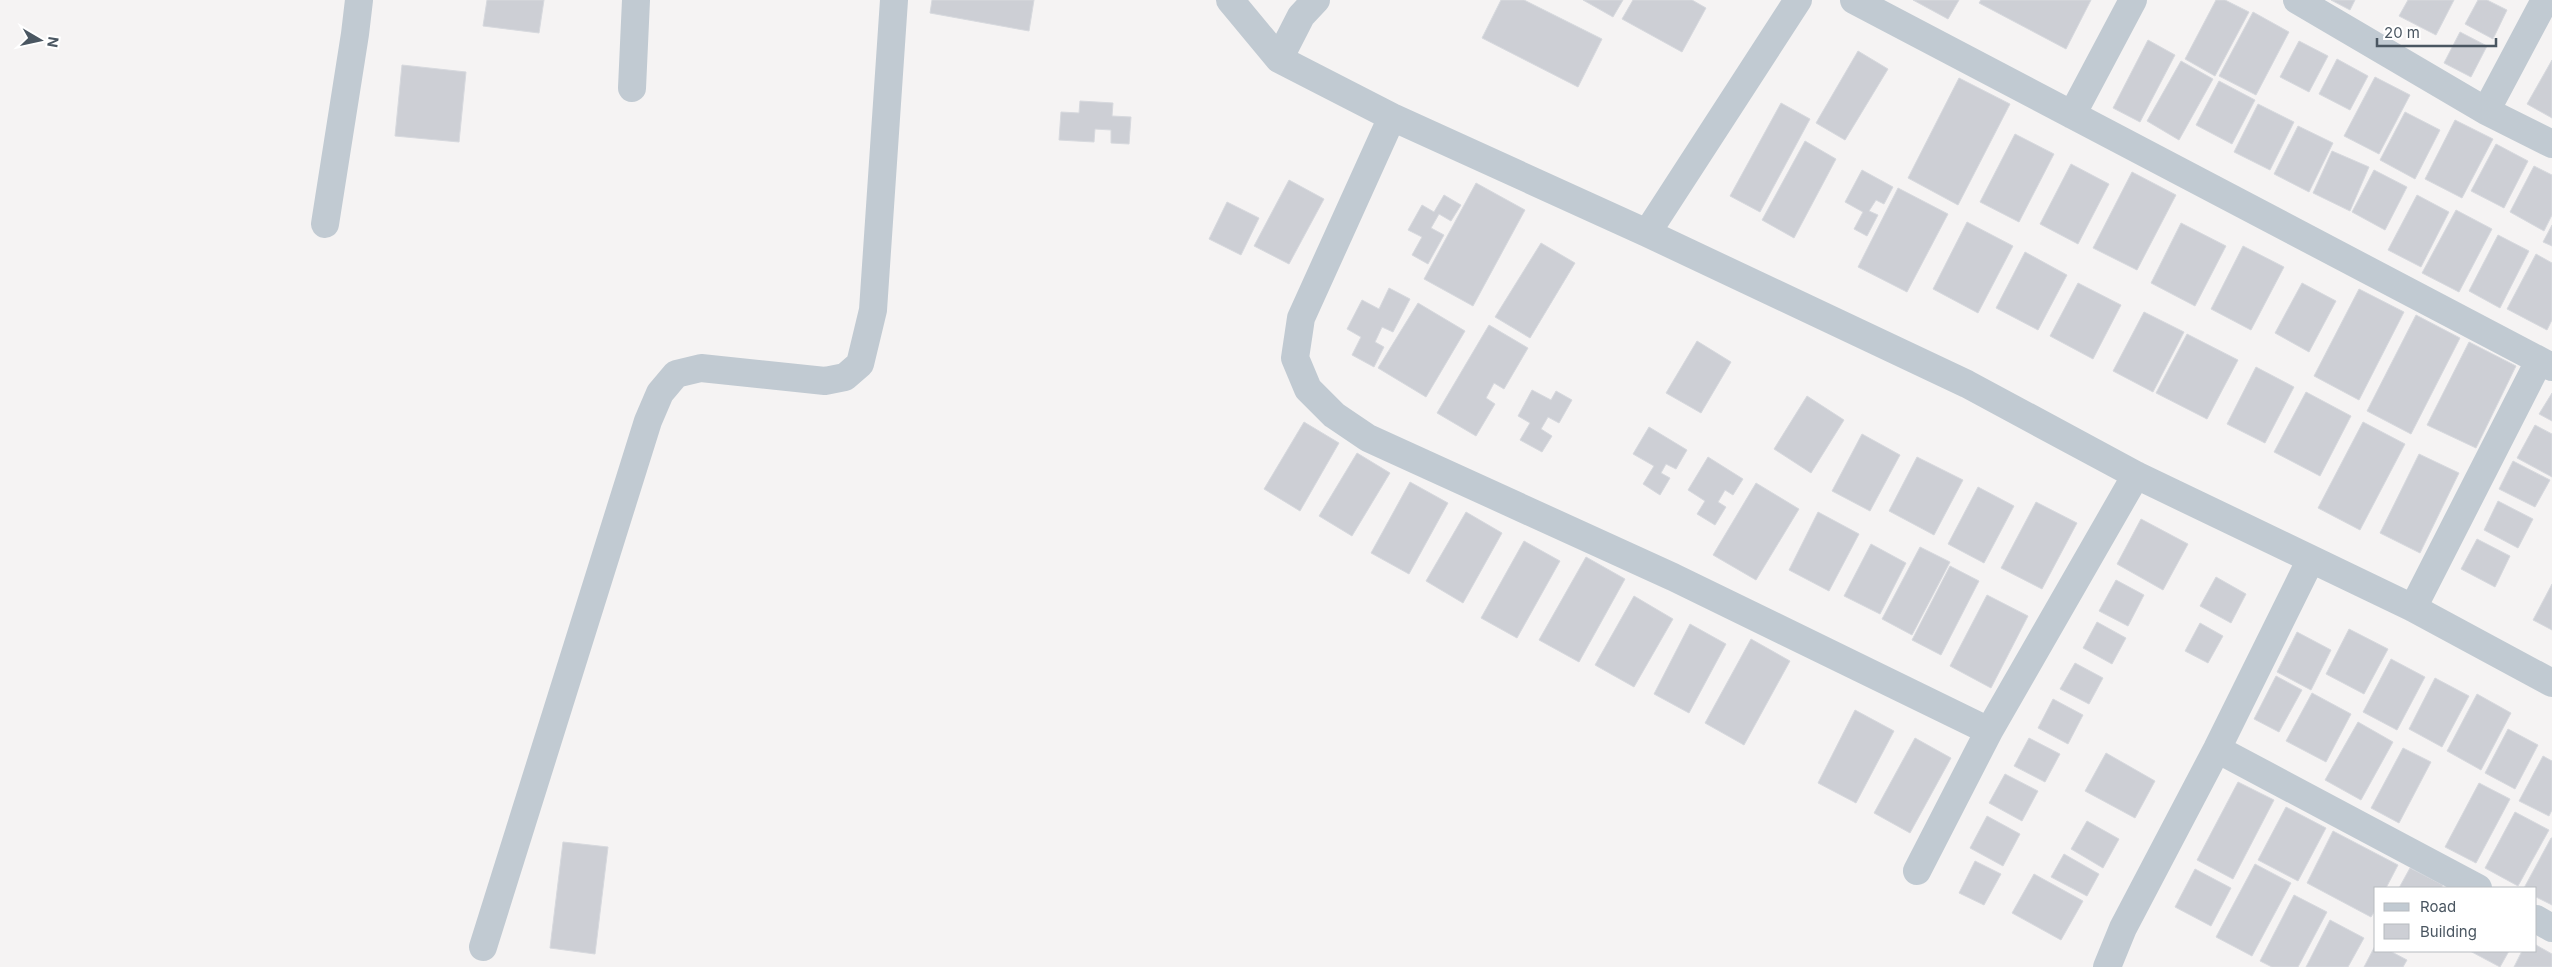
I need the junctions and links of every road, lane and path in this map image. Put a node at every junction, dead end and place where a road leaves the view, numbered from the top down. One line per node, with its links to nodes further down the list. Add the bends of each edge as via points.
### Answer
1 (359, 0): 17 (street)
2 (636, 0): 12 (street)
3 (894, 0): 30 (street, via 872,310 860,364 845,377 825,381 701,368 676,374 660,393 648,421)
4 (1230, 0): 11 (street)
5 (1316, 0): 11 (street, via 1301,16)
6 (1798, 0): 18 (street)
7 (1854, 0): 14 (street)
8 (2133, 0): 14 (street)
9 (2297, 0): 13 (street)
10 (2545, 0): 13 (street)
11 (1279, 60): 15 (street)
12 (632, 88)
13 (2486, 111): 16 (street)
14 (2072, 115): 19 (street)
15 (1392, 117): 18 (street); 24 (street, via 1301,318 1295,358 1308,389 1334,415 1368,438 1673,577)
16 (2552, 144)
17 (325, 224)
18 (1647, 234): 20 (street, via 1967,384)
19 (2545, 364): 22 (street)
20 (2136, 475): 21 (street); 24 (street)
21 (2311, 559): 22 (street); 25 (street)
22 (2413, 608): 23 (street)
23 (2552, 683)
24 (1989, 731): 26 (street)
25 (2217, 749): 27 (street); 31 (street, via 2123,928)
26 (1917, 871)
27 (2476, 887)
28 (2537, 920): 29 (street)
29 (2552, 928)
30 (483, 947)
31 (2107, 967)

